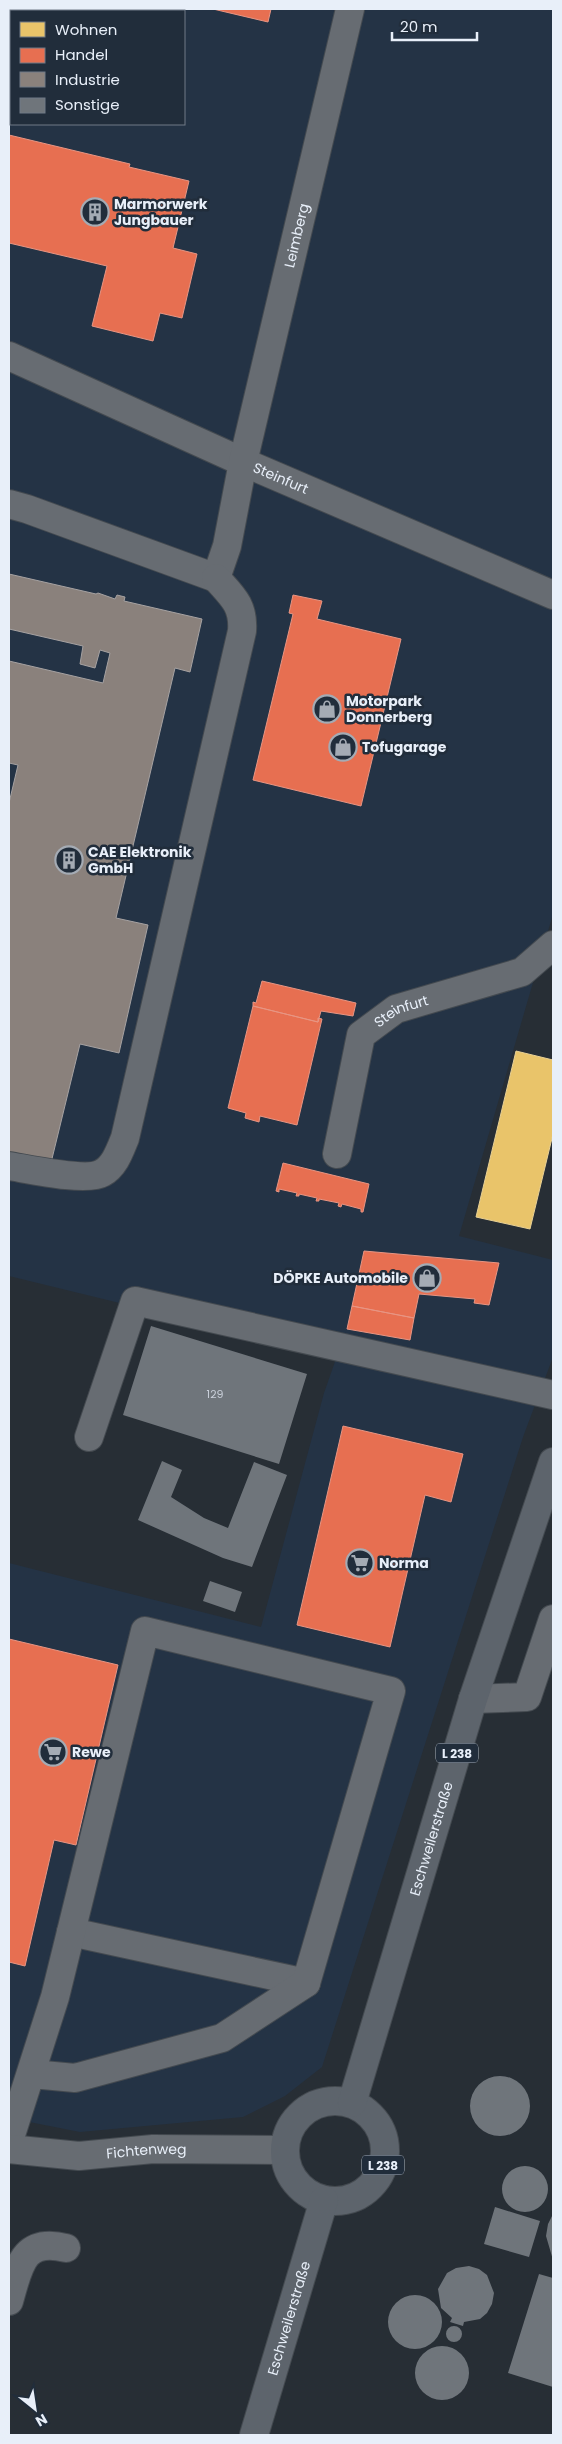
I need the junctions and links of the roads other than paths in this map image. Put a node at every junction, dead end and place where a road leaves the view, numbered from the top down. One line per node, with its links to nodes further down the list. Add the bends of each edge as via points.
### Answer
1 (350, 9): 3 (street, Leimberg)
2 (9, 356): 3 (street, Steinfurt)
3 (243, 462): 5 (street, Leimberg, via 227,546); 6 (street, Steinfurt)
4 (9, 504): 5 (street)
5 (216, 578): 9 (street, via 238,602 243,616 242,631 126,1138 115,1161 102,1174 86,1177)
6 (553, 595)
7 (553, 945): 8 (street, Steinfurt, via 522,972 396,1009 361,1035)
8 (337, 1154)
9 (9, 1166)
10 (553, 1395): 11 (street, via 135,1301)
11 (89, 1437)
12 (553, 1462): 14 (main road, Eschweilerstraße / L 238)
13 (553, 1619): 14 (street, via 527,1696)
14 (473, 1699): 18 (main road, Eschweilerstraße / L 238)
15 (71, 1932): 16 (street); 16 (street, via 145,1631 391,1691); 17 (street)
16 (306, 1983): 17 (street, via 222,2038 75,2078)
17 (32, 2074): 19 (street)
18 (352, 2103): 21 (main road, via 324,2102 309,2108 293,2125); 22 (main road, L 238, via 372,2116 379,2126 385,2142 385,2158 380,2174 370,2187 340,2201)
19 (9, 2141)
20 (9, 2149): 21 (street, Fichtenweg, via 79,2156 153,2149)
21 (285, 2150): 22 (main road, via 292,2175 300,2186)
22 (324, 2200): 25 (main road, Eschweilerstraße)
23 (66, 2248): 24 (street, via 50,2244 35,2249 21,2260)
24 (9, 2301)
25 (254, 2435)

